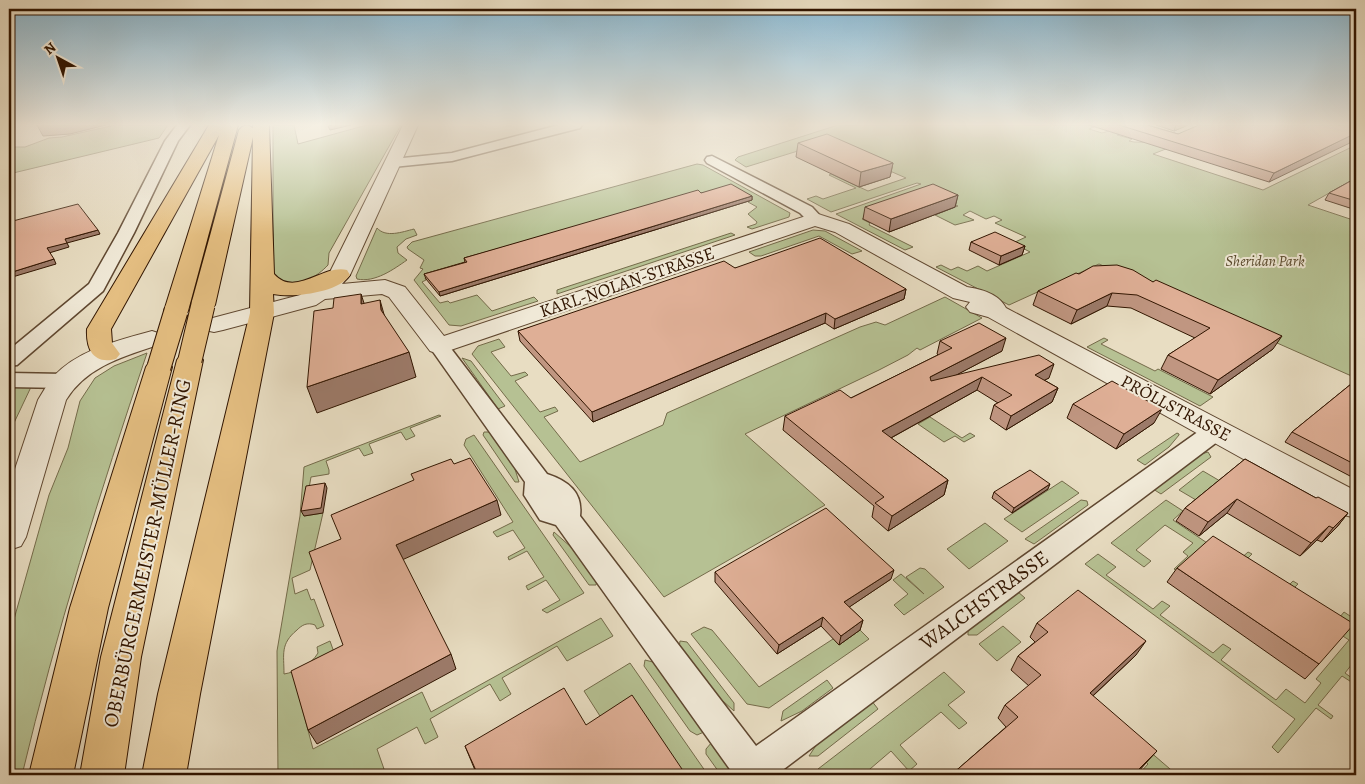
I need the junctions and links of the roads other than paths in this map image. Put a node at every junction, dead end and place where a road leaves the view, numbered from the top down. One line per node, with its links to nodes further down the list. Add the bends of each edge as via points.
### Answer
1 (162, 162): 18 (street, via 96,287)
2 (196, 162): 16 (highway, via 99,329 99,344)
3 (220, 162): 17 (highway, bridge, via 176,311)
4 (241, 162): 14 (highway)
5 (261, 162): 10 (highway)
6 (410, 162): 8 (street)
7 (715, 162): 9 (street, PRÖLLSTRASSE, via 806,210)
8 (393, 163): 11 (street)
9 (815, 219): 15 (street, KARL-NOLAN-STRASSE); 21 (street, PRÖLLSTRASSE, via 842,228 961,293 964,300 982,310 996,312)
10 (262, 272): 11 (highway, via 274,286 290,289 311,286); 13 (highway)
11 (339, 275): 12 (street)
12 (319, 293): 13 (street); 15 (street, via 385,288 396,292)
13 (278, 309): 14 (street); 27 (highway, via 187,654)
14 (209, 315): 17 (highway, bridge)
15 (440, 346): 24 (street, via 538,481 537,496 550,512 566,518)
16 (107, 354): 17 (street); 20 (street)
17 (167, 356): 25 (highway, OBERBÜRGERMEISTER-MÜLLER-RING, via 89,608); 26 (highway, OBERBÜRGERMEISTER-MÜLLER-RING)
18 (9, 360)
19 (9, 380): 20 (street)
20 (65, 381): 23 (street, via 52,400)
21 (1217, 430): 22 (street, PRÖLLSTRASSE); 24 (street, WALCHSTRASSE)
22 (1356, 506)
23 (9, 537)
24 (754, 773)
25 (51, 775)
26 (102, 775)
27 (164, 775)

